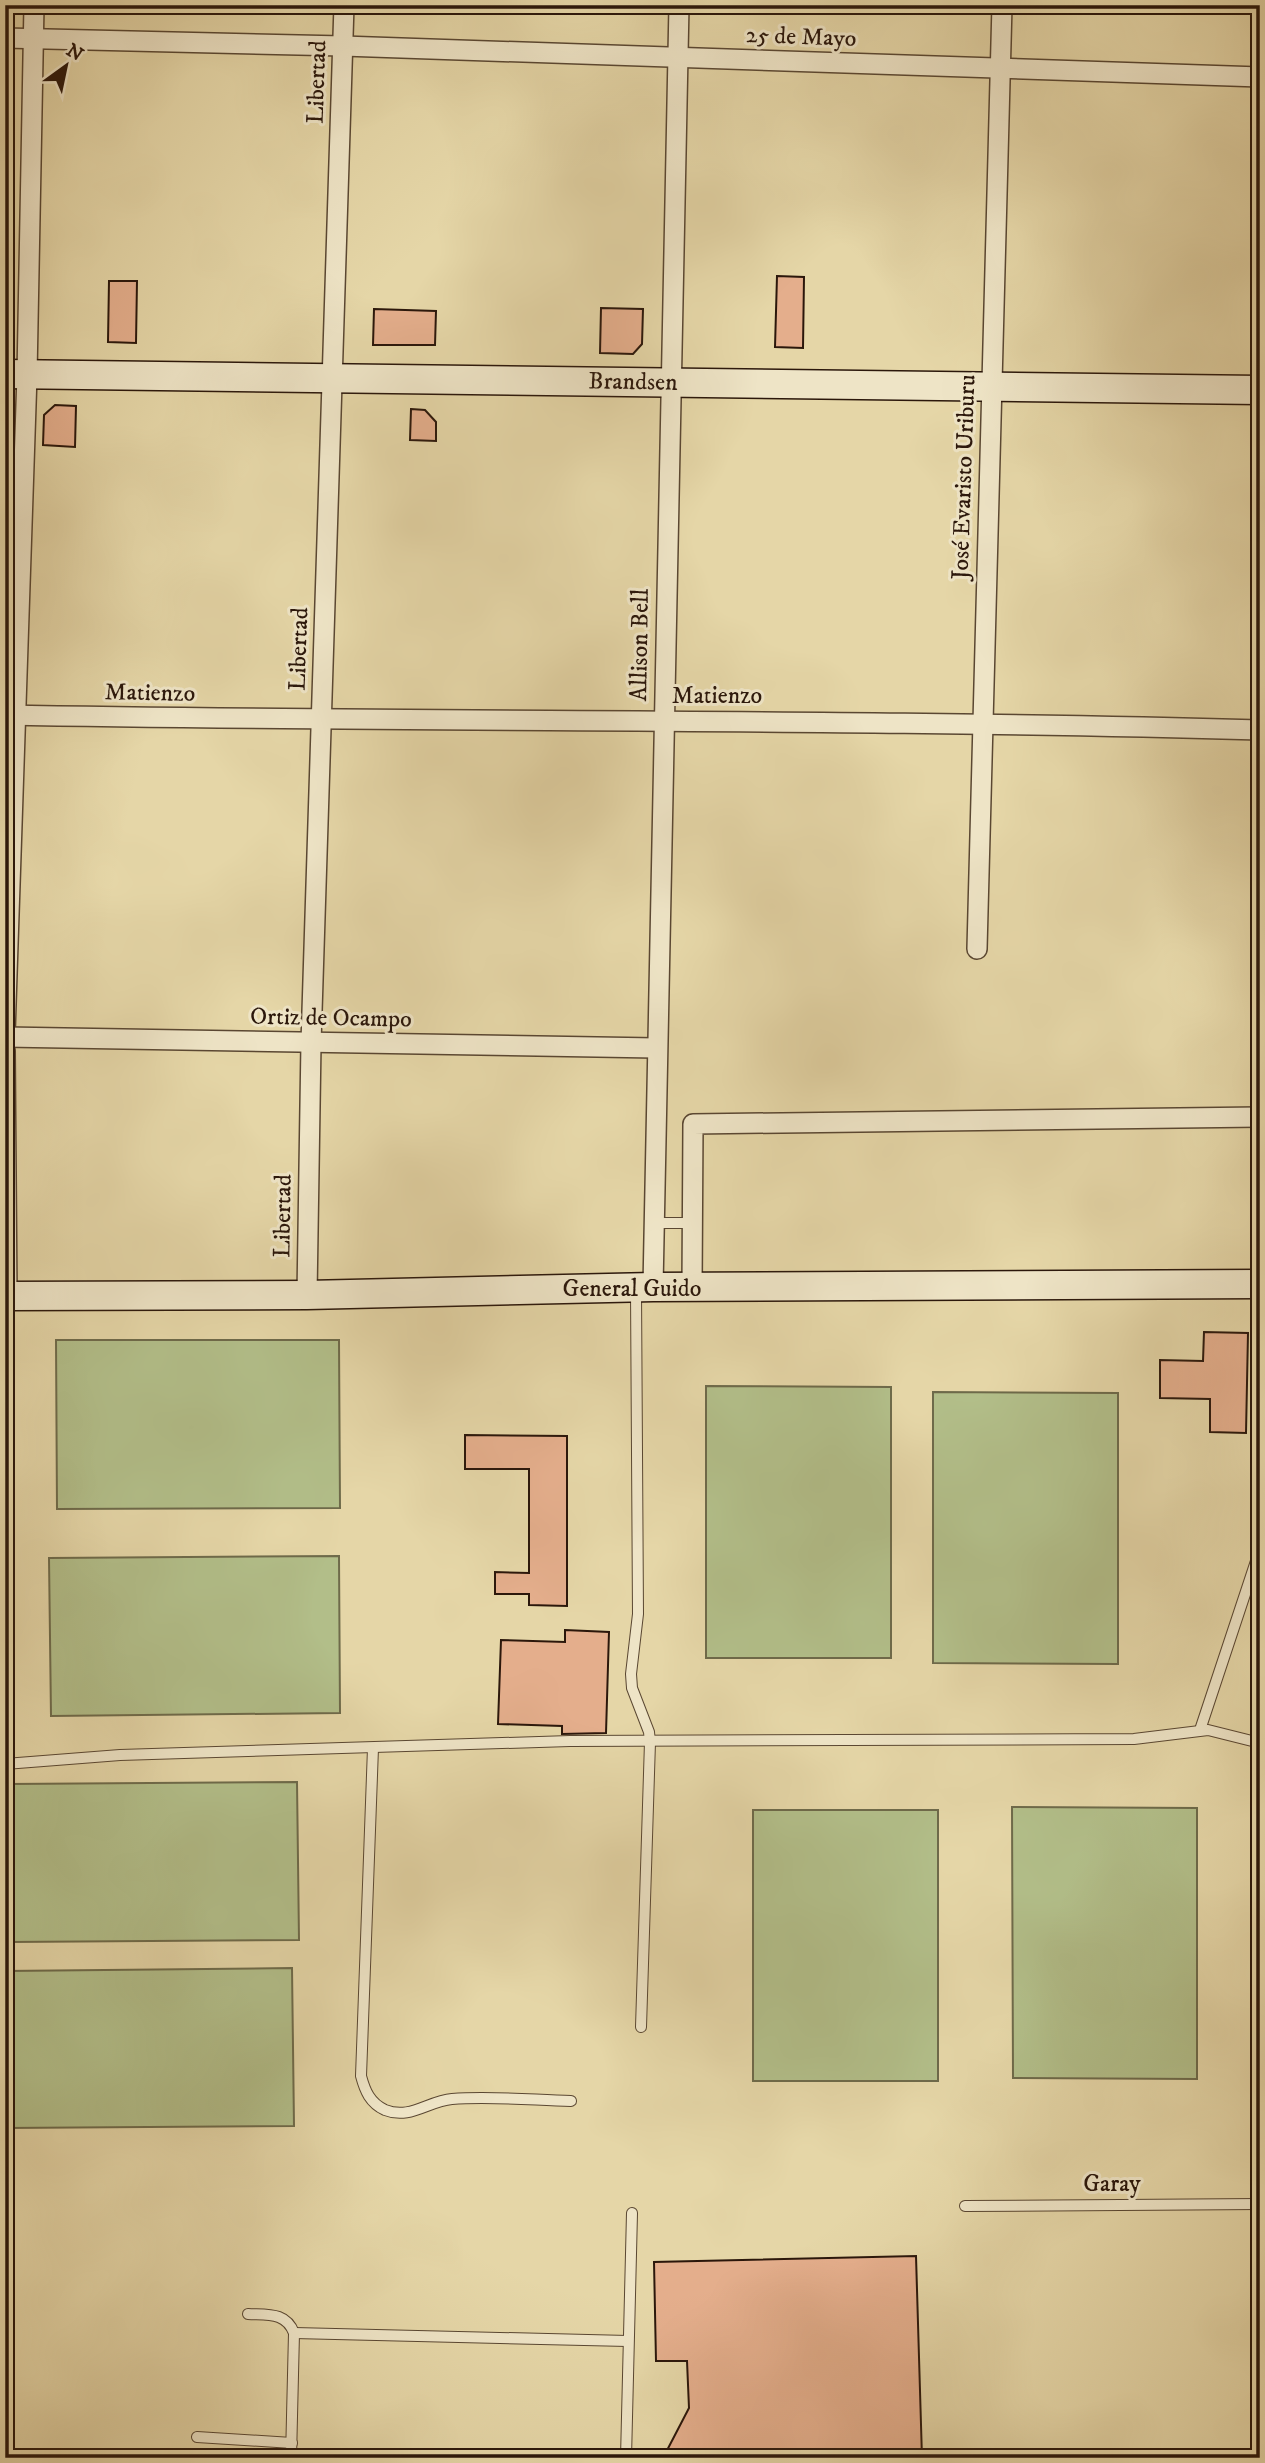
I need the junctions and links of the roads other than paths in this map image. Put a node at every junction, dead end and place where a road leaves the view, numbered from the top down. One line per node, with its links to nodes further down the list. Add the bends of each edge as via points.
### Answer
1 (34, 5): 6 (street)
2 (344, 5): 7 (street, Libertad)
3 (679, 5): 8 (street, Allison Bell)
4 (1002, 5): 9 (street, José Evaristo Uriburu)
5 (5, 38): 6 (street, 25 de Mayo)
6 (33, 38): 7 (street, 25 de Mayo); 11 (street)
7 (343, 46): 8 (street, 25 de Mayo); 12 (street, Libertad)
8 (678, 57): 9 (street, 25 de Mayo); 13 (street, Allison Bell)
9 (1000, 67): 10 (street, 25 de Mayo); 14 (street, José Evaristo Uriburu)
10 (1260, 76)
11 (16, 374): 12 (main road, Brandsen); 16 (street)
12 (331, 377): 13 (main road, Brandsen); 17 (street, Libertad)
13 (670, 383): 14 (main road, Brandsen); 18 (street, Allison Bell)
14 (992, 385): 15 (main road, Brandsen); 19 (street, José Evaristo Uriburu)
15 (1260, 390)
16 (10, 715): 17 (street, Matienzo); 22 (street)
17 (321, 721): 18 (street, Matienzo); 23 (street, Libertad)
18 (663, 721): 19 (street, Matienzo); 24 (street, Allison Bell)
19 (981, 722): 20 (street, Matienzo); 21 (street, José Evaristo Uriburu)
20 (1260, 730)
21 (977, 949)
22 (5, 1036): 23 (street, Ortiz de Ocampo)
23 (311, 1043): 24 (street, Ortiz de Ocampo); 32 (street, Libertad)
24 (656, 1048): 27 (street, Allison Bell)
25 (5, 1051): 33 (street)
26 (1260, 1117): 28 (street, via 693,1124)
27 (656, 1223): 28 (lane); 30 (street, Allison Bell)
28 (692, 1223): 31 (street)
29 (1260, 1284): 31 (main road, General Guido)
30 (645, 1287): 31 (main road, General Guido); 32 (main road, General Guido); 36 (lane, via 638,1614 631,1674)
31 (692, 1288)
32 (307, 1295): 33 (main road, General Guido)
33 (6, 1296)
34 (1260, 1549): 35 (lane)
35 (1200, 1730): 36 (lane, via 1134,1739); 37 (lane)
36 (650, 1742): 38 (lane); 40 (lane)
37 (1260, 1744)
38 (373, 1748): 39 (lane, via 120,1755); 41 (lane, via 361,2076 365,2092 387,2111 405,2113 452,2099)
39 (5, 1764)
40 (641, 2027)
41 (571, 2101)
42 (1260, 2204): 43 (lane, Garay)
43 (965, 2206)
44 (632, 2213): 47 (lane)
45 (248, 2315): 46 (lane, via 282,2318)
46 (294, 2333): 47 (lane); 49 (lane)
47 (628, 2341): 51 (lane)
48 (197, 2437): 49 (lane)
49 (292, 2443): 50 (lane)
50 (292, 2458)
51 (626, 2458)

